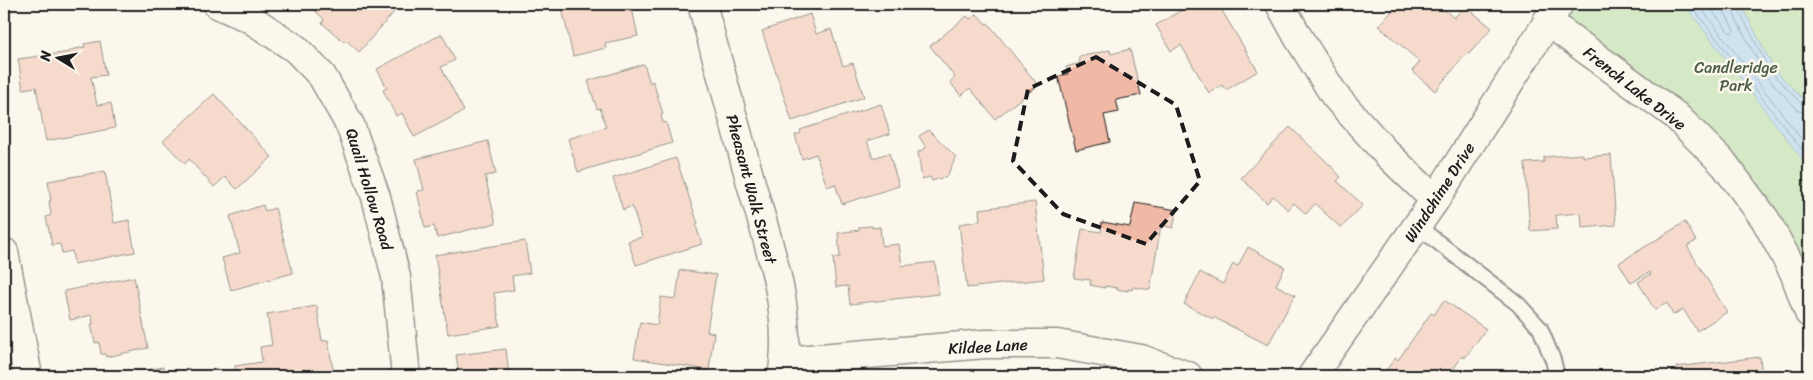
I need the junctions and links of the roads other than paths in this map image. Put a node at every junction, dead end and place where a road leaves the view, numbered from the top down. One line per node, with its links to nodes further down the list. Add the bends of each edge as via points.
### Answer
1 (217, 4): 11 (street, Quail Hollow Road, via 251,19 296,49 322,76 350,125 376,197 396,277)
2 (702, 4): 9 (street, Pheasant Walk Street, via 772,258 784,318)
3 (1280, 4): 5 (street, via 1335,96)
4 (1553, 12): 5 (street, Windchime Drive); 8 (street, French Lake Drive, via 1675,115 1724,164 1765,219 1794,272)
5 (1435, 200): 6 (street, Windchime Drive)
6 (1417, 226): 13 (street, Windchime Drive); 14 (lane, via 1518,304 1540,328)
7 (4, 252): 10 (street)
8 (1809, 314)
9 (784, 369): 12 (street, Kildee Lane, via 985,344 1057,344 1141,358)
10 (28, 376)
11 (406, 376)
12 (1188, 376)
13 (1312, 376)
14 (1557, 376)

